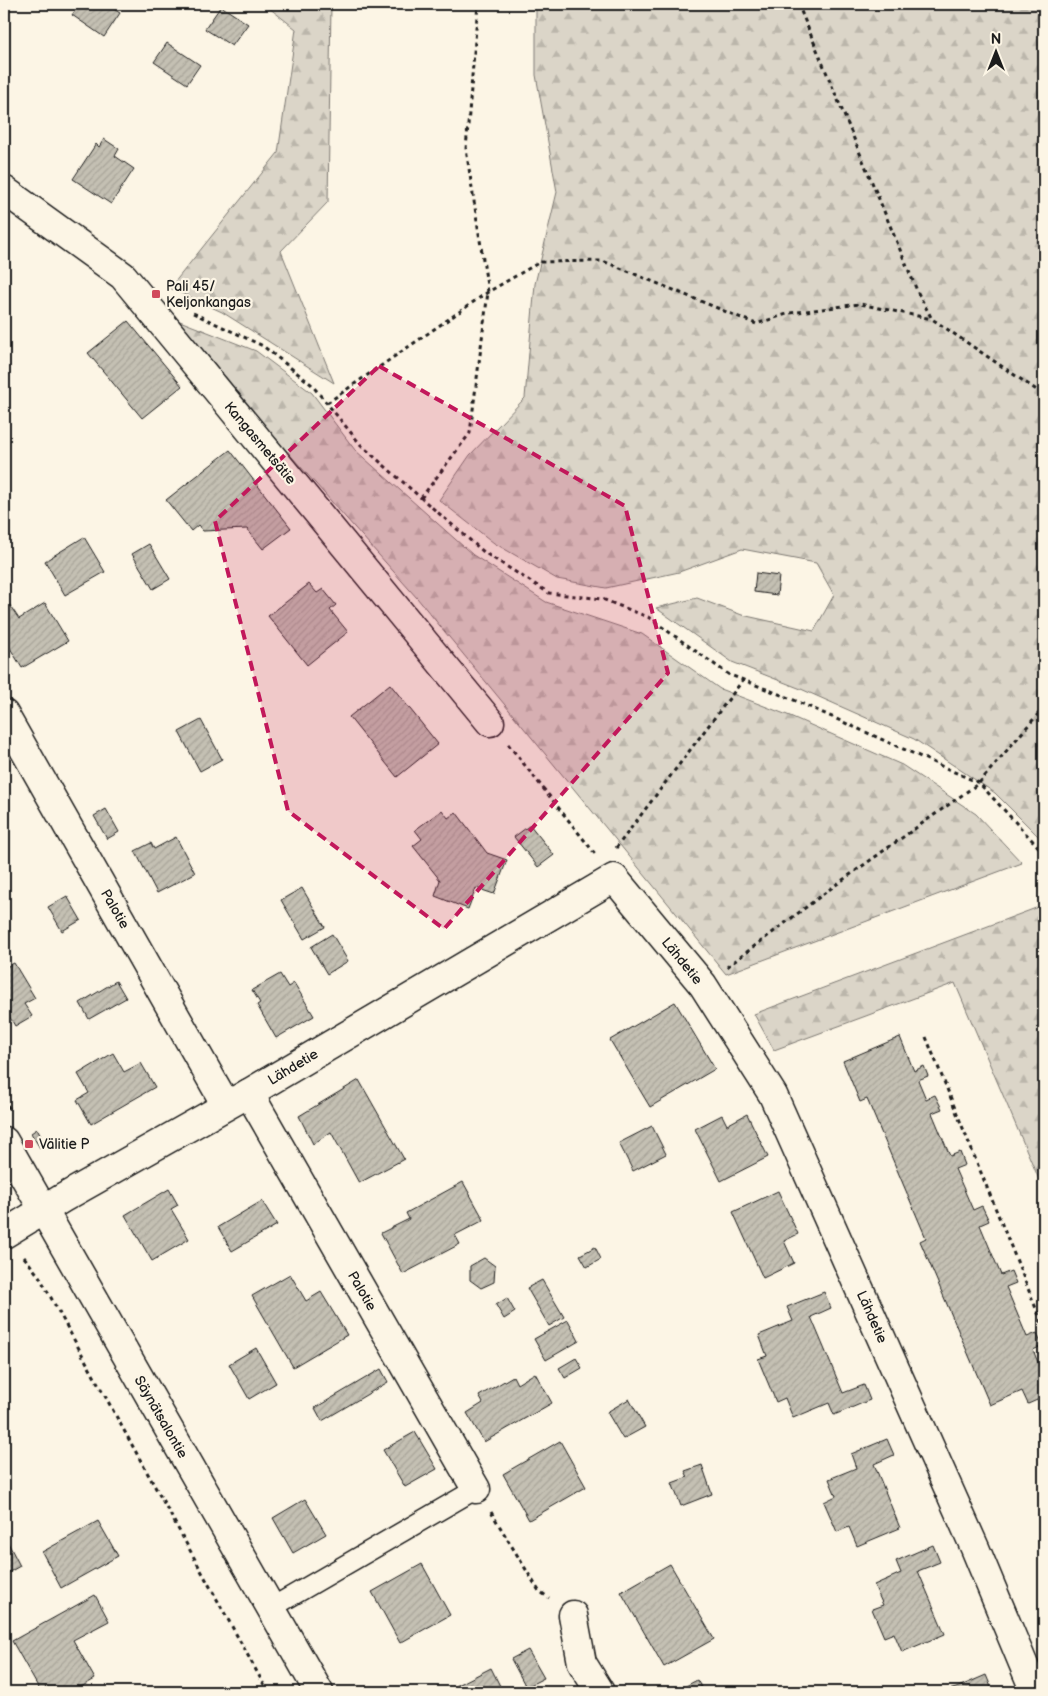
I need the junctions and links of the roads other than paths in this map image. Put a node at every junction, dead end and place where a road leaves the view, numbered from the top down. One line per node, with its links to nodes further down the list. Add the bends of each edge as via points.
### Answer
1 (4, 190): 3 (street, Kangasmetsätie, via 123,276)
2 (4, 714): 4 (street, Palotie)
3 (490, 722)
4 (238, 1099): 6 (street, Lähdetie); 8 (street, Palotie); 13 (street, Lähdetie, via 609,871 703,985 773,1094 975,1548)
5 (4, 1141): 6 (street, Säynätsalontie)
6 (43, 1209): 7 (street, Lähdetie); 9 (street, Säynätsalontie)
7 (5, 1234)
8 (476, 1488): 9 (lane)
9 (271, 1608): 11 (street, Säynätsalontie)
10 (573, 1615): 12 (street, via 582,1663)
11 (319, 1692)
12 (600, 1692)
13 (1035, 1692)

